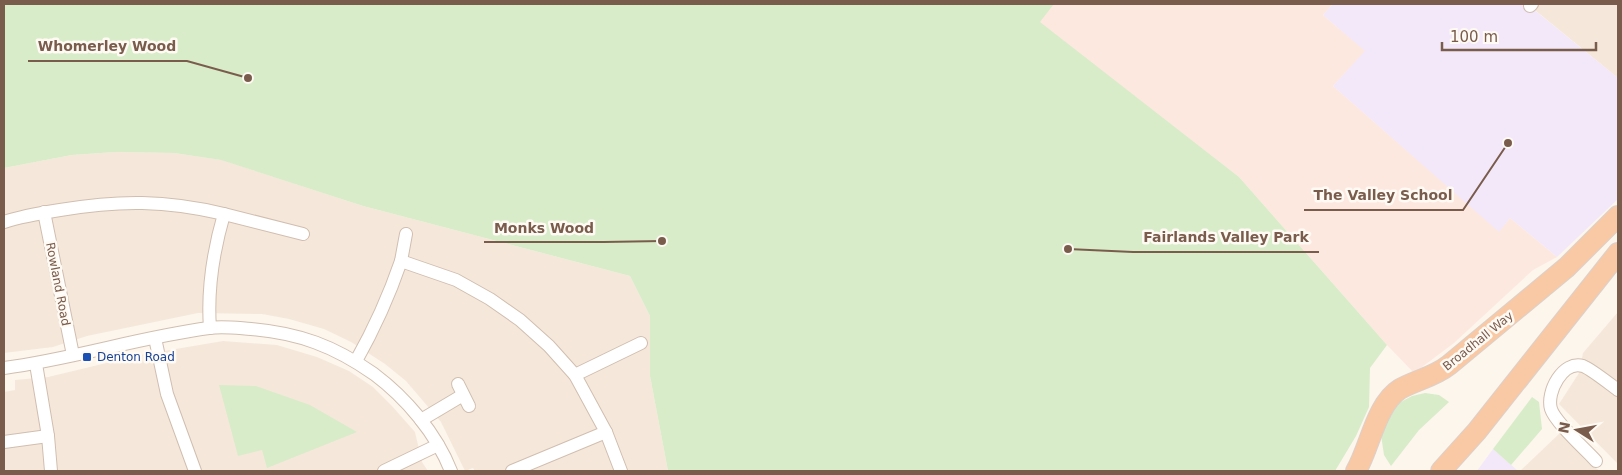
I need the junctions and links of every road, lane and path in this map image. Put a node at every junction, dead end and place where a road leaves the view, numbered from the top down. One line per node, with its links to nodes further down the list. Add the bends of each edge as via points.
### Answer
1 (44, 212): 2 (street, via 92,205 148,203); 4 (street); 12 (street, Rowland Road)
2 (224, 214): 5 (street); 9 (street, via 210,272)
3 (1618, 216): 31 (highway, Broadhall Way, via 1567,267 1449,366 1396,393 1382,411)
4 (4, 222)
5 (303, 234)
6 (406, 234): 8 (street)
7 (1618, 253): 32 (highway)
8 (401, 261): 13 (street, via 379,318); 16 (street, via 456,280 490,299 549,346)
9 (210, 328): 10 (street); 13 (street, via 275,331 298,336)
10 (155, 338): 12 (street); 26 (street, via 167,394)
11 (641, 343): 16 (street)
12 (73, 355): 14 (street)
13 (356, 361): 19 (street, via 388,384)
14 (36, 364): 15 (street); 21 (street)
15 (4, 368)
16 (574, 375): 20 (street)
17 (1618, 390): 24 (street, via 1583,366 1572,367 1561,374 1552,389 1550,403 1554,416)
18 (463, 395): 19 (street)
19 (421, 420): 23 (street)
20 (606, 432): 29 (street); 30 (street)
21 (48, 436): 22 (street); 25 (street)
22 (4, 442)
23 (438, 445): 27 (street); 28 (street)
24 (1596, 461)
25 (51, 471)
26 (195, 471)
27 (384, 471)
28 (451, 471)
29 (512, 471)
30 (620, 471)
31 (1356, 471)
32 (1441, 471)

